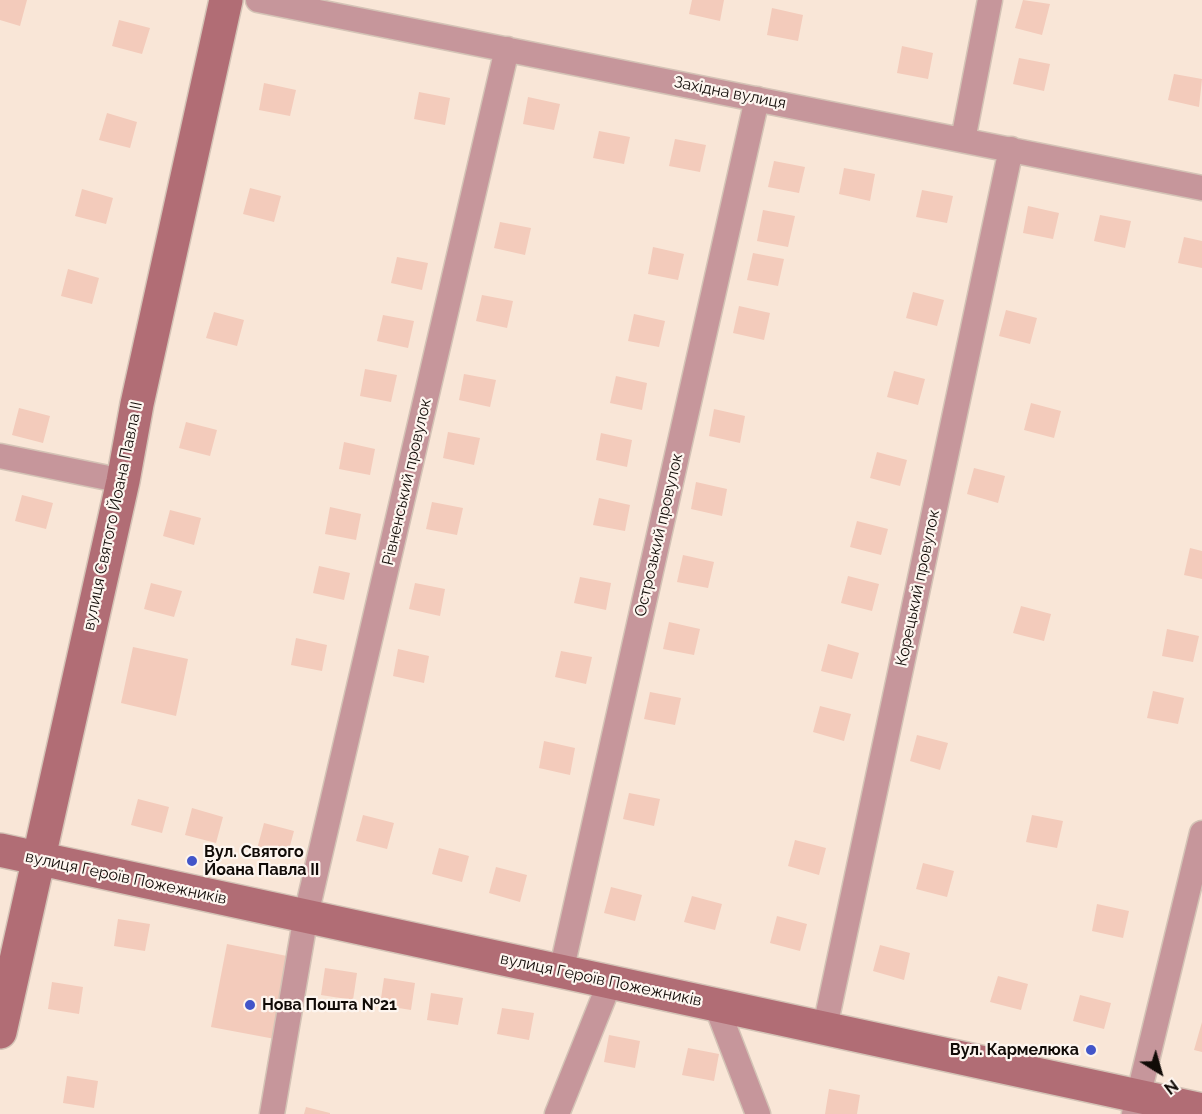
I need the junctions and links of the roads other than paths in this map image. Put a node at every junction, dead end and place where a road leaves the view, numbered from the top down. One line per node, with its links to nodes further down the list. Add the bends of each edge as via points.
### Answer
1 (226, 0): 10 (street, вулиця Святого Йоана Павла II)
2 (258, 0): 4 (street, Західна вулиця)
3 (990, 0): 6 (street)
4 (507, 49): 5 (street, Західна вулиця); 15 (street, Рівненський провулок)
5 (757, 99): 6 (street, Західна вулиця); 16 (street, Острозький провулок)
6 (963, 140): 7 (street, Західна вулиця)
7 (1011, 149): 8 (street, Західна вулиця); 19 (street, Корецький провулок)
8 (1202, 188)
9 (0, 456): 10 (street)
10 (123, 481): 13 (street, вулиця Святого Йоана Павла II)
11 (1202, 833): 14 (street)
12 (0, 850): 13 (street, вулиця Героїв Пожежників)
13 (37, 859): 15 (street, вулиця Героїв Пожежників); 20 (street, вулиця Святого Йоана Павла II)
14 (1193, 910): 21 (street)
15 (306, 915): 16 (street, вулиця Героїв Пожежників); 23 (street, Рівненський провулок)
16 (561, 972): 17 (street, вулиця Героїв Пожежників)
17 (610, 982): 18 (street, вулиця Героїв Пожежників); 24 (street)
18 (716, 1005): 19 (street, вулиця Героїв Пожежників); 25 (street)
19 (825, 1027): 21 (street, вулиця Героїв Пожежників)
20 (0, 1032)
21 (1136, 1105): 22 (street, вулиця Героїв Пожежників)
22 (1202, 1110)
23 (272, 1114)
24 (557, 1114)
25 (758, 1114)

